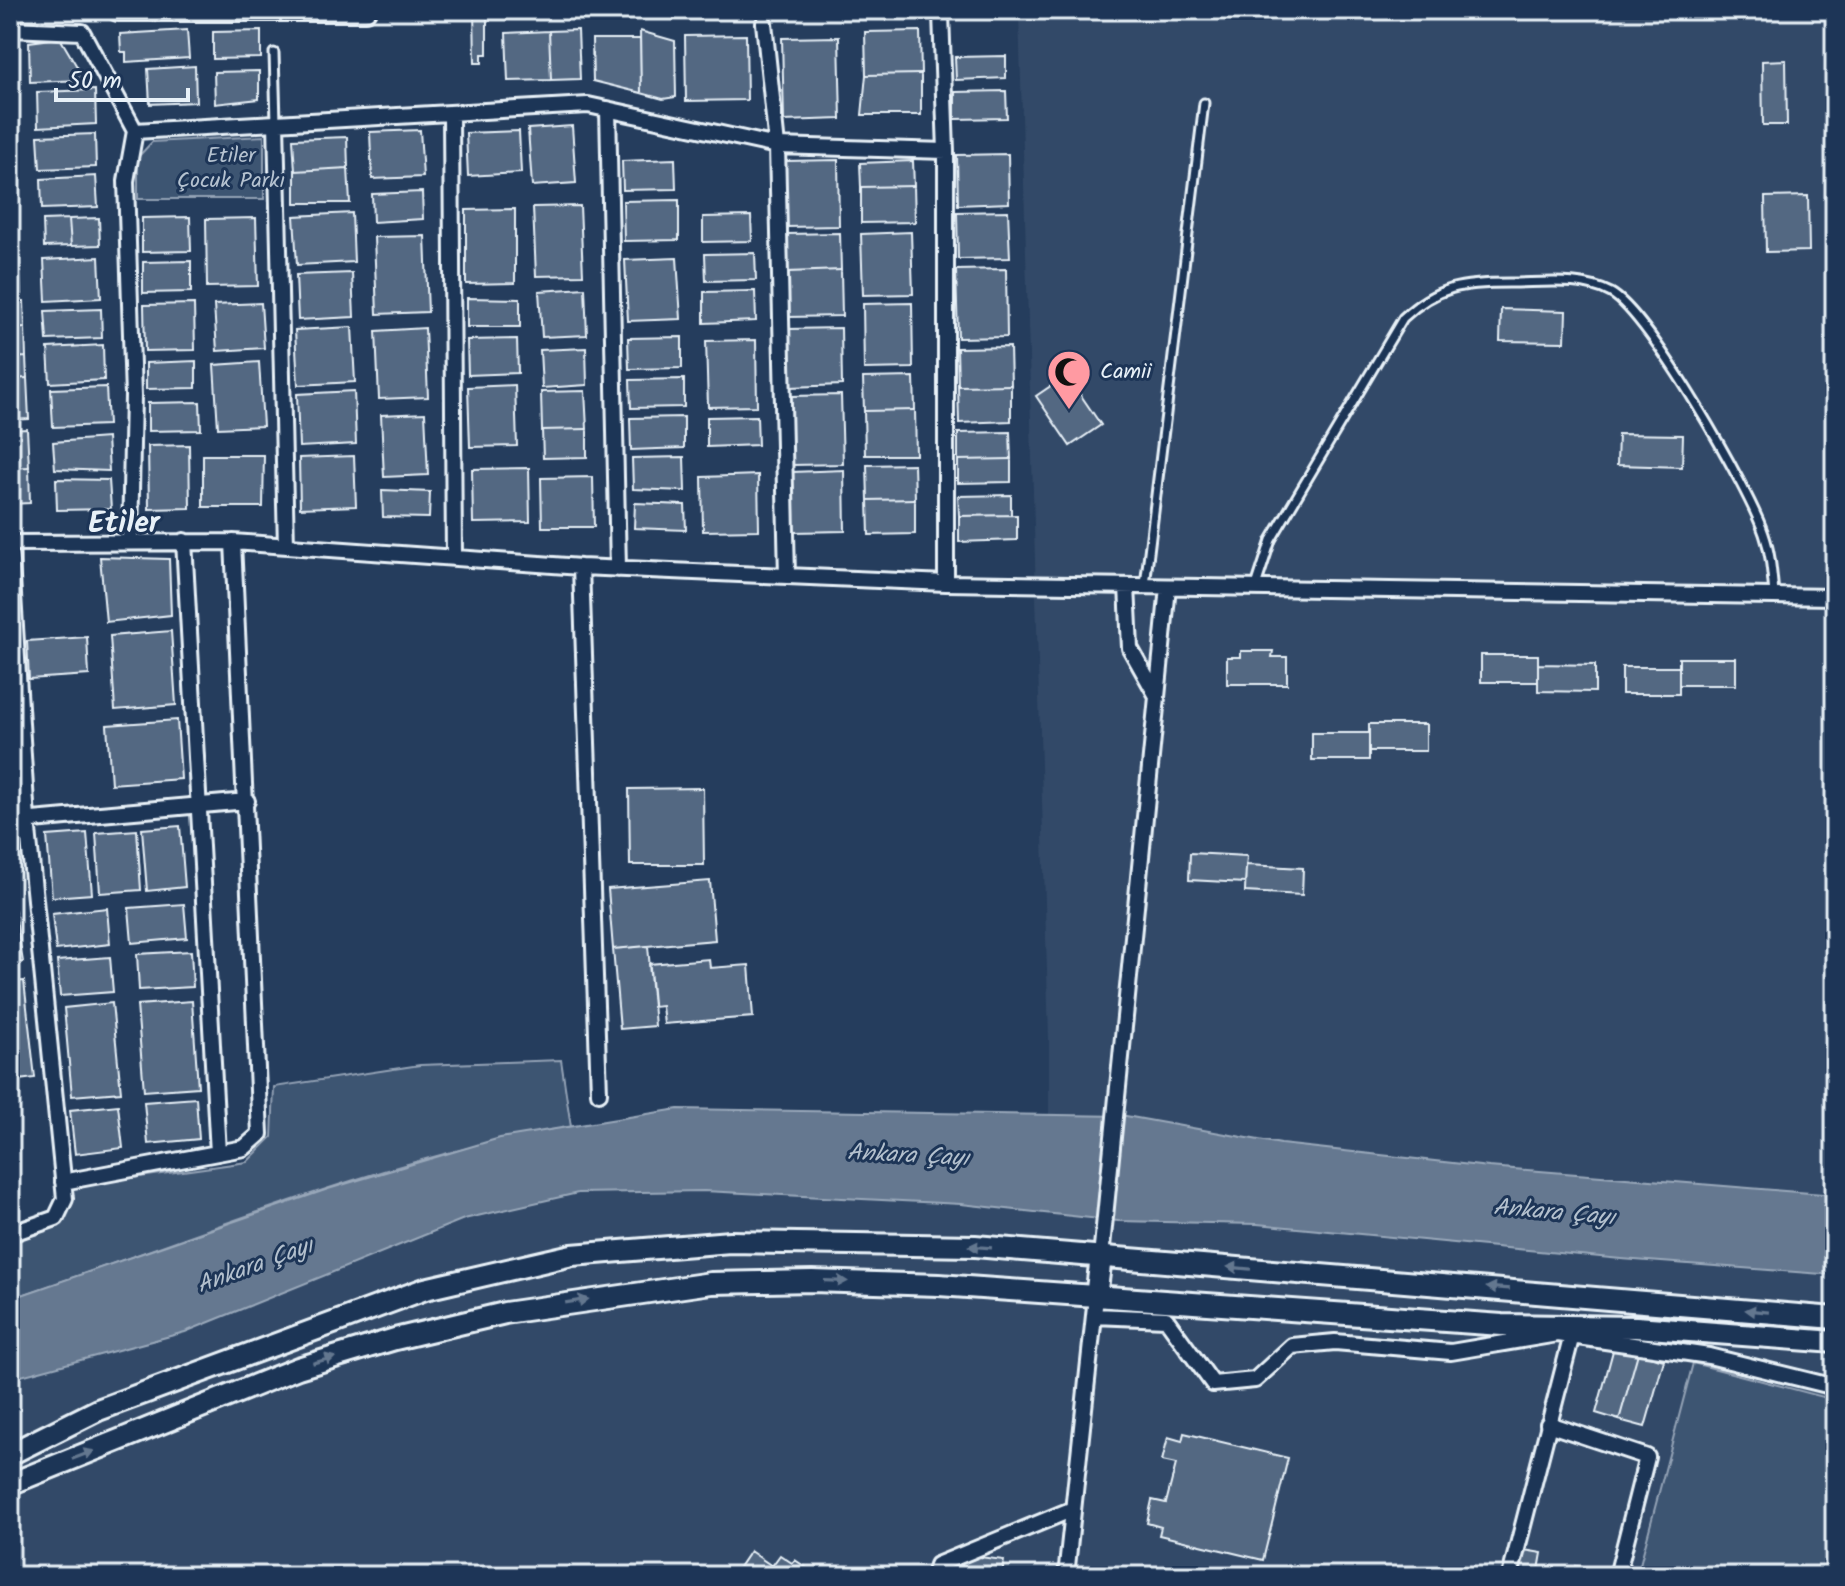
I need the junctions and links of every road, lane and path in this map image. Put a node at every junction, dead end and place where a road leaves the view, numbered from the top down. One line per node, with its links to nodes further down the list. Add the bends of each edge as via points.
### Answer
1 (118, 10): 2 (main road)
2 (365, 10)
3 (941, 14): 13 (street)
4 (764, 23): 12 (street)
5 (10, 29): 11 (street, via 82,32)
6 (274, 53): 10 (lane)
7 (1204, 103): 26 (lane)
8 (608, 109): 9 (street, via 588,105); 12 (street); 21 (street)
9 (451, 114): 10 (street); 19 (street)
10 (276, 122): 11 (street); 18 (street)
11 (135, 131): 14 (street, via 126,181 133,396)
12 (777, 146): 13 (street); 22 (street)
13 (946, 151): 23 (street)
14 (130, 540): 15 (street); 17 (street)
15 (184, 541): 16 (street); 32 (street)
16 (233, 542): 18 (street); 31 (street)
17 (10, 545): 33 (street)
18 (286, 546): 19 (street)
19 (454, 558): 20 (street)
20 (581, 567): 21 (street); 35 (street)
21 (618, 569): 22 (street)
22 (787, 576): 23 (street)
23 (946, 583): 24 (street)
24 (1127, 586): 26 (street); 30 (street, via 1130,648)
25 (1256, 586): 27 (street); 28 (street); 28 (lane, via 1271,540 1403,318 1440,290 1586,284 1628,305 1659,345 1764,533)
26 (1145, 587): 27 (street)
27 (1168, 587): 30 (street)
28 (1774, 594): 29 (street)
29 (1835, 597)
30 (1157, 696): 39 (street)
31 (247, 801): 32 (street); 36 (street, via 260,1134 249,1146)
32 (199, 805): 33 (street); 36 (street)
33 (27, 820): 34 (street); 37 (street)
34 (10, 822)
35 (599, 1093)
36 (218, 1153): 37 (street)
37 (63, 1182): 38 (street, via 65,1199 56,1218)
38 (10, 1234)
39 (1101, 1257): 40 (main road); 41 (main road, one-way to 39); 46 (main road, one-way to 46, via 975,1246 730,1242 572,1255 425,1289 348,1315 98,1410)
40 (1095, 1306): 42 (street, via 1166,1319 1213,1384 1255,1380 1292,1346 1335,1342 1451,1352); 43 (main road, via 1636,1327); 47 (main road, one-way to 40, via 298,1368 505,1313 613,1295 726,1282 939,1285); 48 (street)
41 (1835, 1318)
42 (1572, 1335): 44 (street, via 1709,1356); 45 (street)
43 (1835, 1342)
44 (1835, 1387)
45 (1548, 1424): 51 (street); 52 (street, via 1647,1457)
46 (10, 1454)
47 (10, 1484)
48 (1073, 1509): 49 (street, via 937,1565); 50 (street)
49 (934, 1576)
50 (1066, 1576)
51 (1510, 1576)
52 (1617, 1576)

